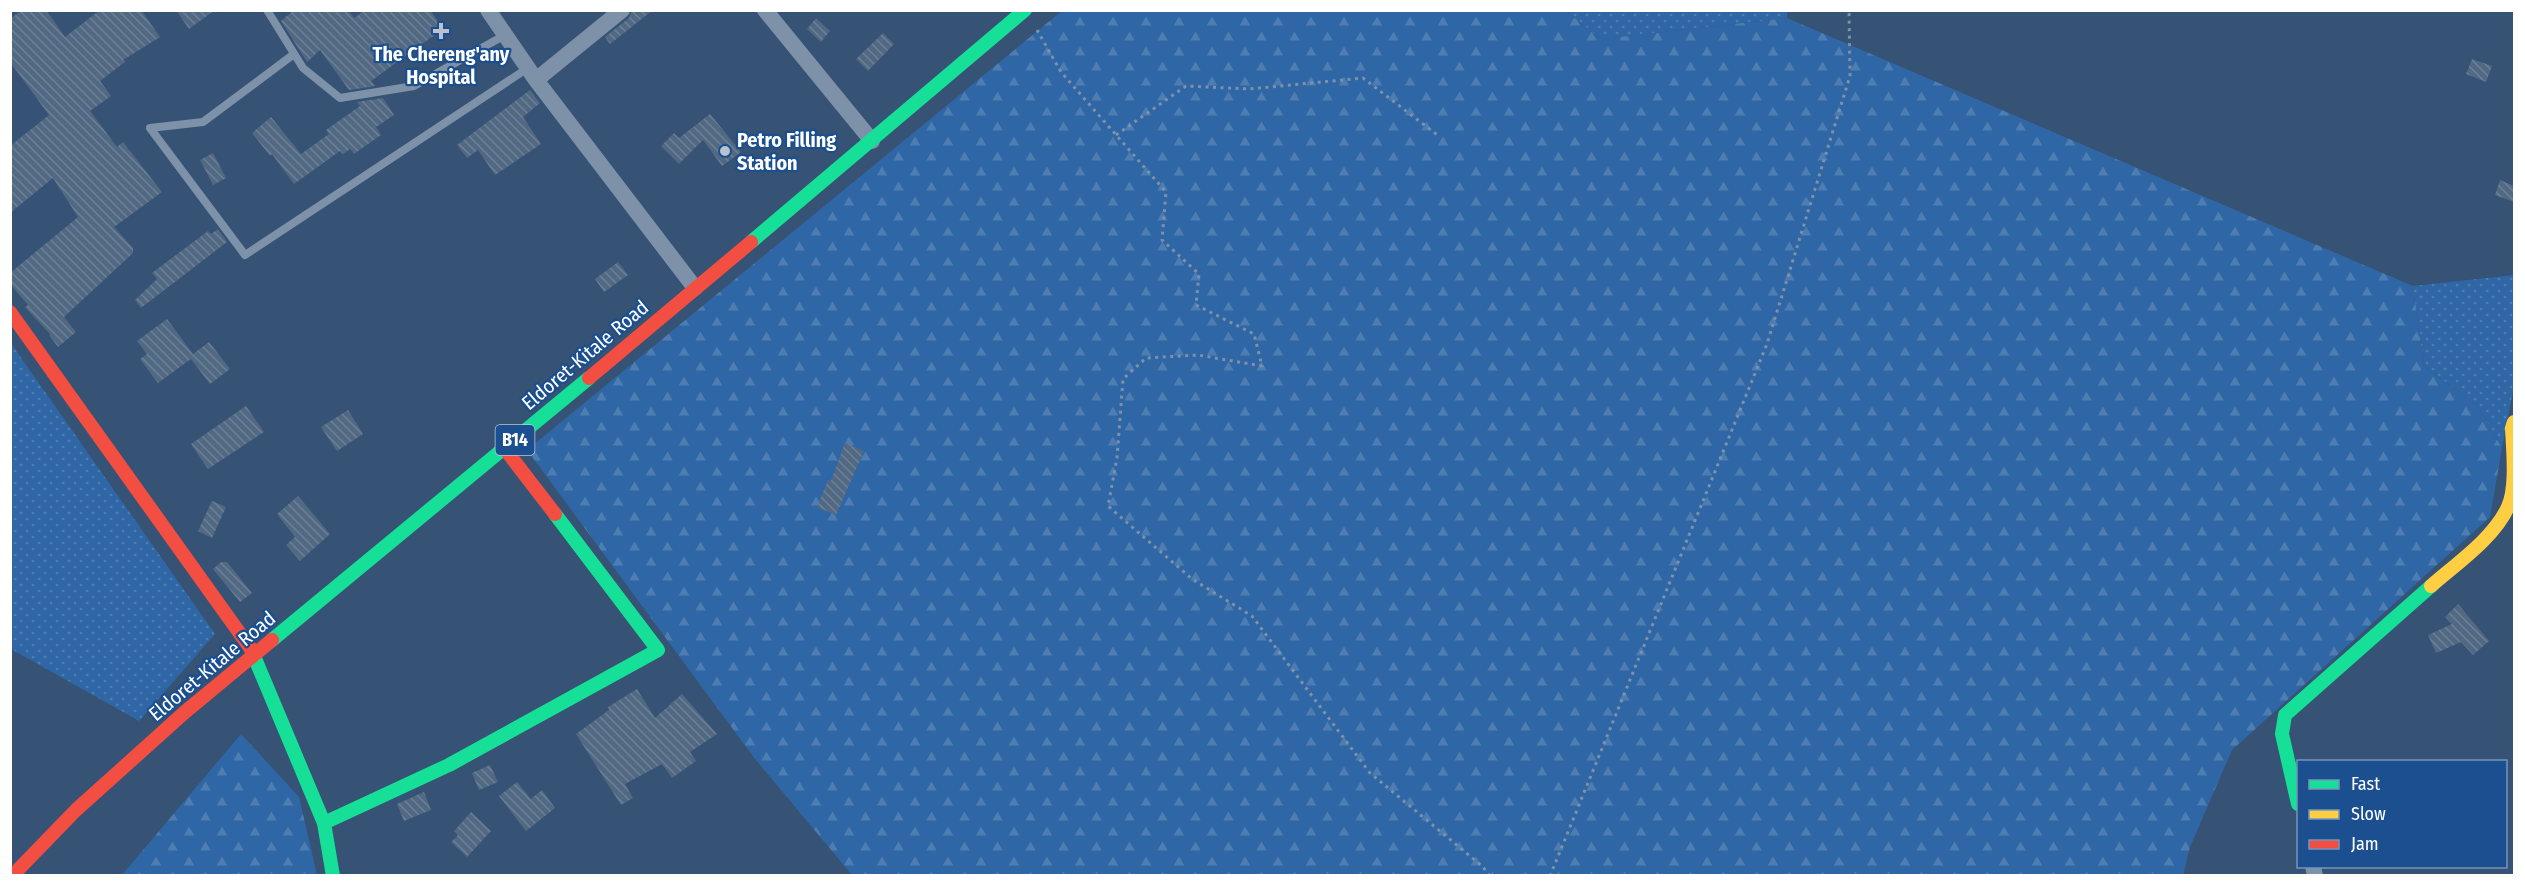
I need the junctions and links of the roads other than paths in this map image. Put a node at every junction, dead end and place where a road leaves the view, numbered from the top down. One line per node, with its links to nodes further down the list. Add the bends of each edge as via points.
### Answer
1 (267, 10): 7 (lane)
2 (488, 10): 6 (street)
3 (622, 10): 8 (street)
4 (765, 10): 9 (street)
5 (1028, 16): 9 (main road, Eldoret-Kitale Road / B14)
6 (505, 35): 7 (lane, via 414,86 340,98 303,68); 8 (street)
7 (294, 54): 8 (lane, via 203,122 150,128 245,255)
8 (532, 74): 10 (street)
9 (872, 141): 10 (main road, Eldoret-Kitale Road / B14)
10 (695, 288): 13 (main road, Eldoret-Kitale Road / B14)
11 (10, 312): 14 (main road)
12 (2514, 422): 15 (main road, via 2509,506 2493,531 2285,715 2282,734)
13 (505, 448): 14 (main road, Eldoret-Kitale Road / B14); 16 (main road, via 658,650 449,765)
14 (255, 655): 16 (main road); 17 (main road, Eldoret-Kitale Road / B14, via 135,756)
15 (2297, 800)
16 (324, 823): 18 (main road)
17 (12, 874)
18 (333, 876)

